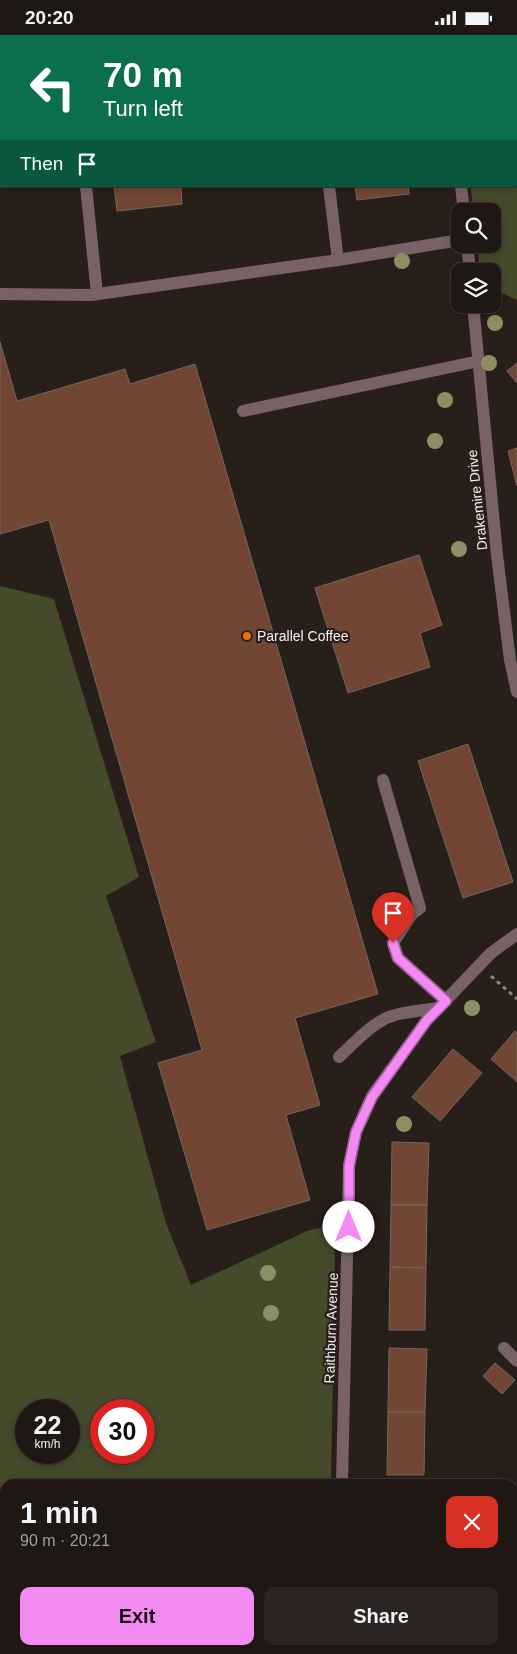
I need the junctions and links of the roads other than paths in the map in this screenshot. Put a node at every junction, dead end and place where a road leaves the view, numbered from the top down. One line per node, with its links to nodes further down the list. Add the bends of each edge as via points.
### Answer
1 (86, 187): 8 (street)
2 (329, 187): 6 (street)
3 (460, 187): 4 (street)
4 (463, 203)
5 (451, 241): 6 (street)
6 (338, 260): 8 (street)
7 (0, 294): 8 (street)
8 (97, 294)
9 (474, 313): 10 (street, Drakemire Drive)
10 (478, 361): 11 (street); 12 (street, Drakemire Drive, via 497,555)
11 (243, 411)
12 (517, 693)
13 (383, 780): 15 (street, via 420,908 412,914 393,943 398,958)
14 (517, 934): 15 (street, Raithburn Avenue, via 479,965)
15 (442, 1005): 16 (street, via 382,1019); 19 (street, Raithburn Avenue, via 427,1020 372,1097 356,1132 349,1166)
16 (339, 1057)
17 (504, 1348): 18 (street)
18 (517, 1361)
19 (342, 1479)

